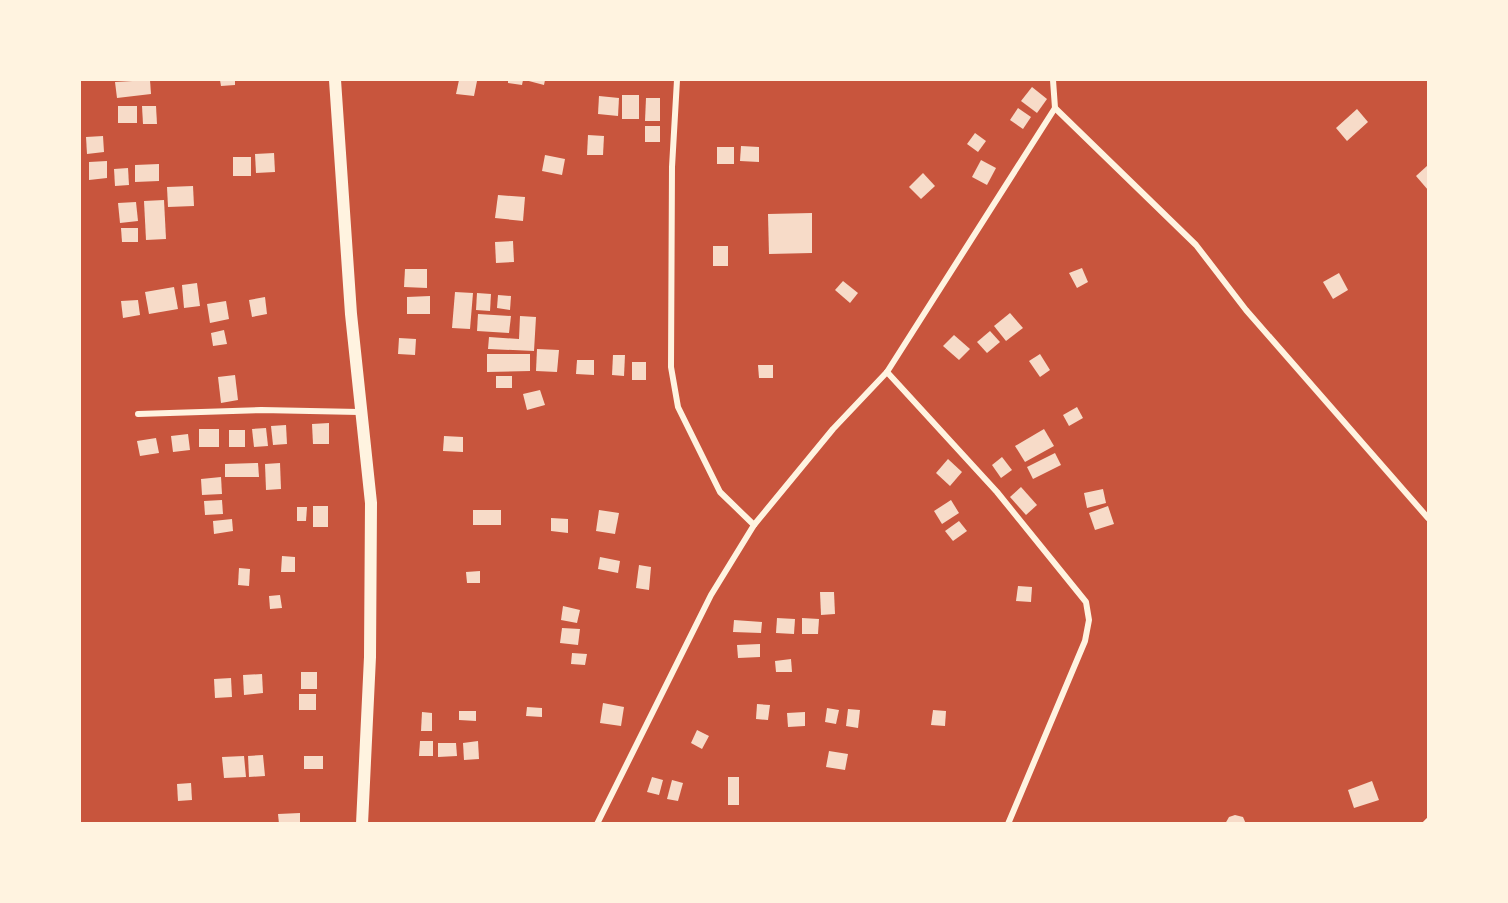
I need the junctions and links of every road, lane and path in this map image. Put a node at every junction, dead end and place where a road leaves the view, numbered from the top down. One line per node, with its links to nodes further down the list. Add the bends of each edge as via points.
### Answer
1 (335, 80): 6 (main road)
2 (677, 80): 9 (street, via 671,337 676,397 720,492)
3 (1053, 80): 4 (street)
4 (1055, 108): 5 (street); 8 (street, via 1196,245 1246,310)
5 (887, 372): 9 (street, via 833,429); 12 (street, via 997,492 1086,602 1089,620 1085,641)
6 (359, 412): 7 (street); 10 (main road, via 371,503 370,657)
7 (138, 414)
8 (1428, 518)
9 (754, 525): 11 (street, via 711,595)
10 (362, 824)
11 (597, 824)
12 (1008, 824)

